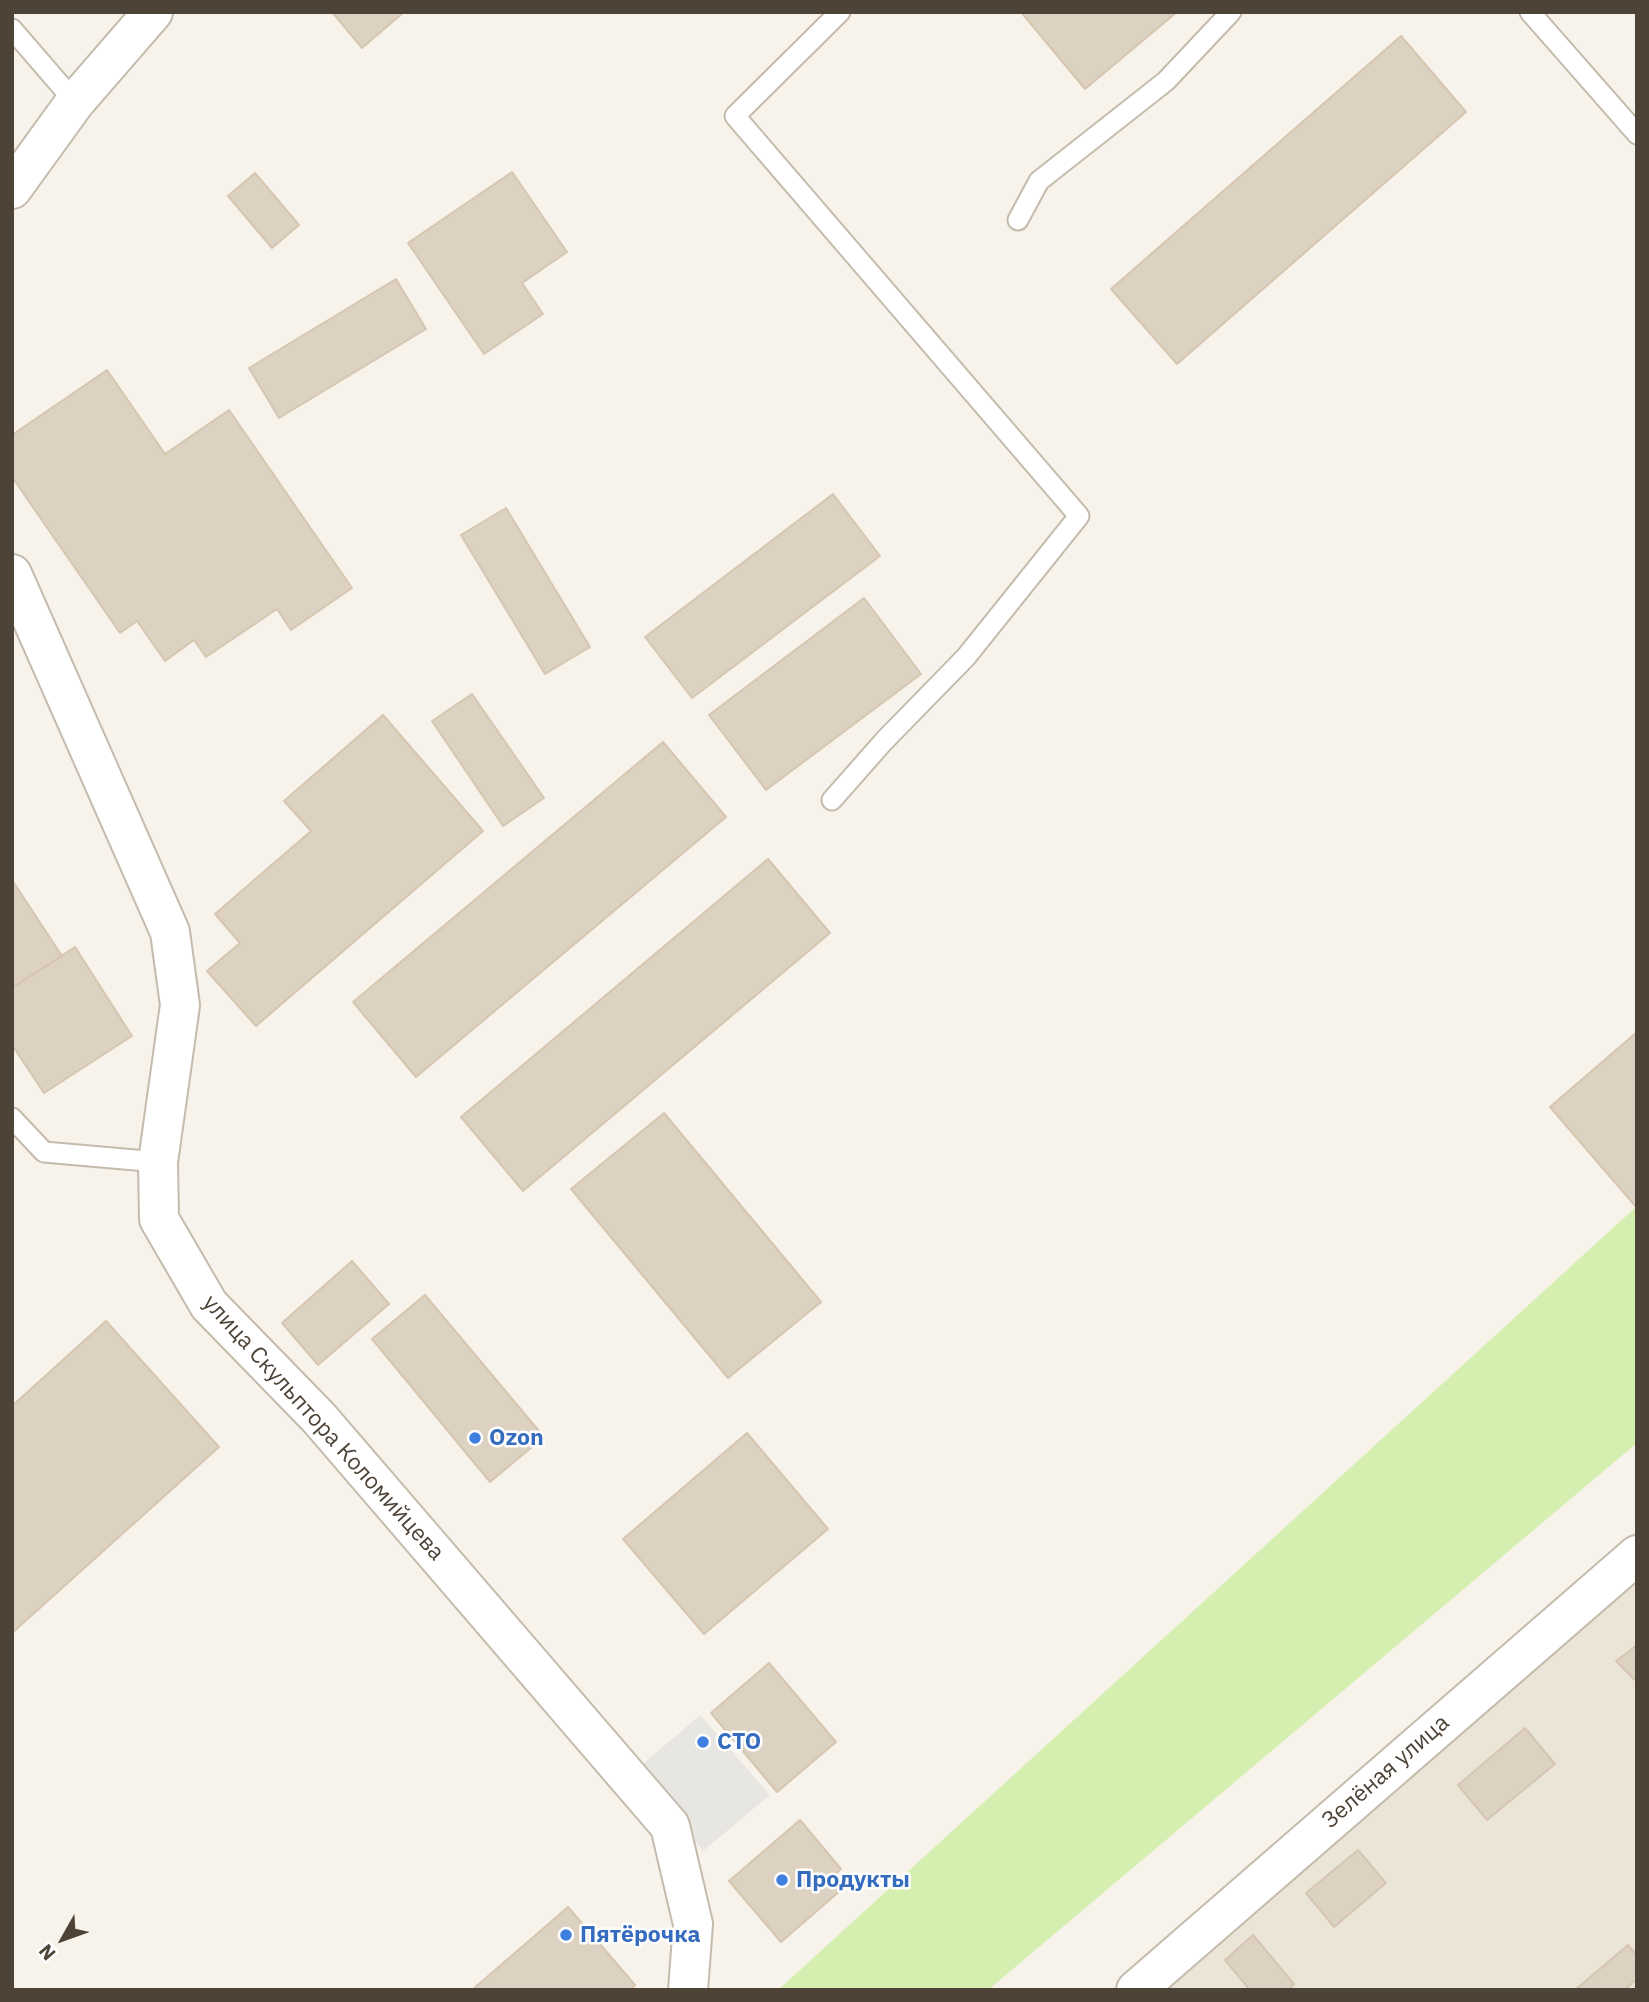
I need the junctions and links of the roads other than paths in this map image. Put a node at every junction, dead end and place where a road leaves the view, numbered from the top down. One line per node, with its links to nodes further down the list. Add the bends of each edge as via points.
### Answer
1 (153, 12): 6 (street)
2 (840, 12): 11 (lane, via 735,116 1079,516 966,657)
3 (1231, 12): 9 (lane, via 1166,81 1039,181)
4 (1530, 12): 7 (lane)
5 (12, 29): 6 (lane)
6 (75, 102): 8 (street)
7 (1637, 134)
8 (12, 189)
9 (1018, 220)
10 (12, 574): 13 (street, улица Скульптора Коломийцева, via 170,932 180,1005)
11 (832, 800)
12 (12, 1118): 13 (lane, via 44,1152)
13 (159, 1162): 15 (street, улица Скульптора Коломийцева, via 159,1219 209,1305 318,1418 670,1826 693,1924)
14 (1637, 1555): 16 (street, Зелёная улица)
15 (688, 1990)
16 (1136, 1990)

